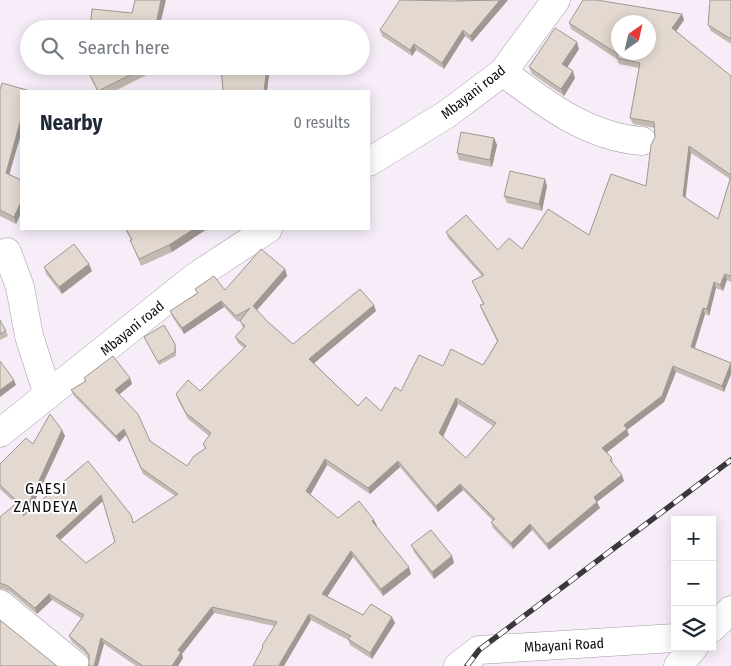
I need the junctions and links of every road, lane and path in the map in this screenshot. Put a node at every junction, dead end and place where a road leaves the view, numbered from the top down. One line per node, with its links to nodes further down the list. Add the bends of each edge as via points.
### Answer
1 (556, 0): 2 (street, Mbayani road)
2 (503, 72): 3 (street, via 539,100 602,134); 4 (street, Mbayani road, via 448,114)
3 (642, 141)
4 (370, 161)
5 (266, 230): 7 (street, Mbayani road, via 195,276)
6 (7, 252): 7 (street, via 20,286 29,336)
7 (48, 395): 8 (street, Mbayani road)
8 (0, 433)
9 (0, 604): 16 (street)
10 (731, 610): 11 (street)
11 (716, 624)
12 (731, 632): 13 (street)
13 (716, 634)
14 (671, 638): 17 (street, Mbayani Road, via 479,650)
15 (691, 651): 18 (street)
16 (76, 666)
17 (458, 666)
18 (678, 666)

